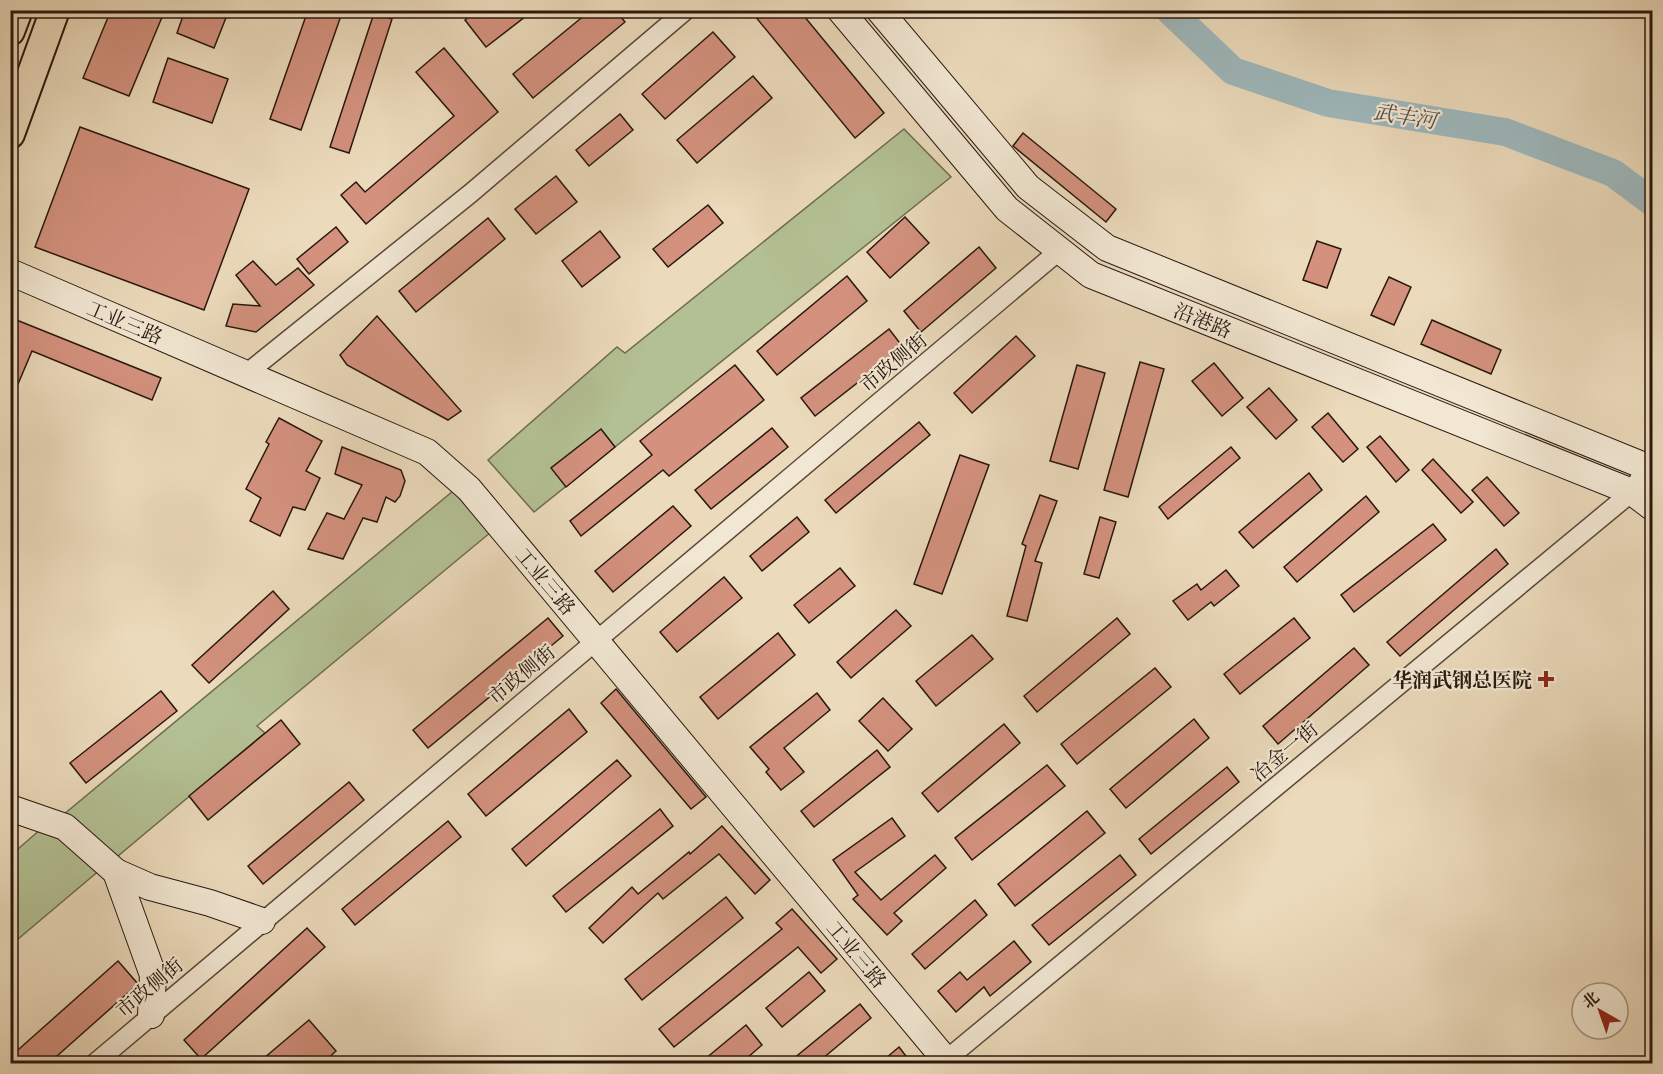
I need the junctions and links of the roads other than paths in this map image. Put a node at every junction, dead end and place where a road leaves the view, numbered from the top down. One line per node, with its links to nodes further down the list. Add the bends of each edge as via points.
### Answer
1 (18, 10): 6 (main road)
2 (55, 10): 7 (main road)
3 (686, 10): 12 (street, via 471,193)
4 (840, 10): 8 (main road, 沿港路, via 1007,209)
5 (879, 10): 10 (main road, 沿港路, via 1028,187 1107,248)
6 (10, 31)
7 (10, 134)
8 (1060, 250): 11 (main road, 沿港路, via 1091,275); 16 (street, 市政侧街)
9 (10, 272): 12 (main road, 工业三路)
10 (1255, 307): 11 (main road); 13 (main road, 沿港路)
11 (1242, 335): 14 (main road, 沿港路)
12 (246, 374): 16 (main road, 工业三路, via 427,452 469,489)
13 (1650, 467): 14 (street, 冶金一街)
14 (1632, 492): 15 (main road, 沿港路); 21 (street, 冶金一街)
15 (1653, 507)
16 (596, 641): 19 (street, 市政侧街); 21 (main road, 工业三路)
17 (10, 808): 18 (main road, via 65,827)
18 (116, 872): 19 (main road, via 150,887); 20 (main road, via 153,975)
19 (262, 921): 20 (street, 市政侧街)
20 (151, 1015): 22 (street, 市政侧街)
21 (945, 1062)
22 (94, 1064)

